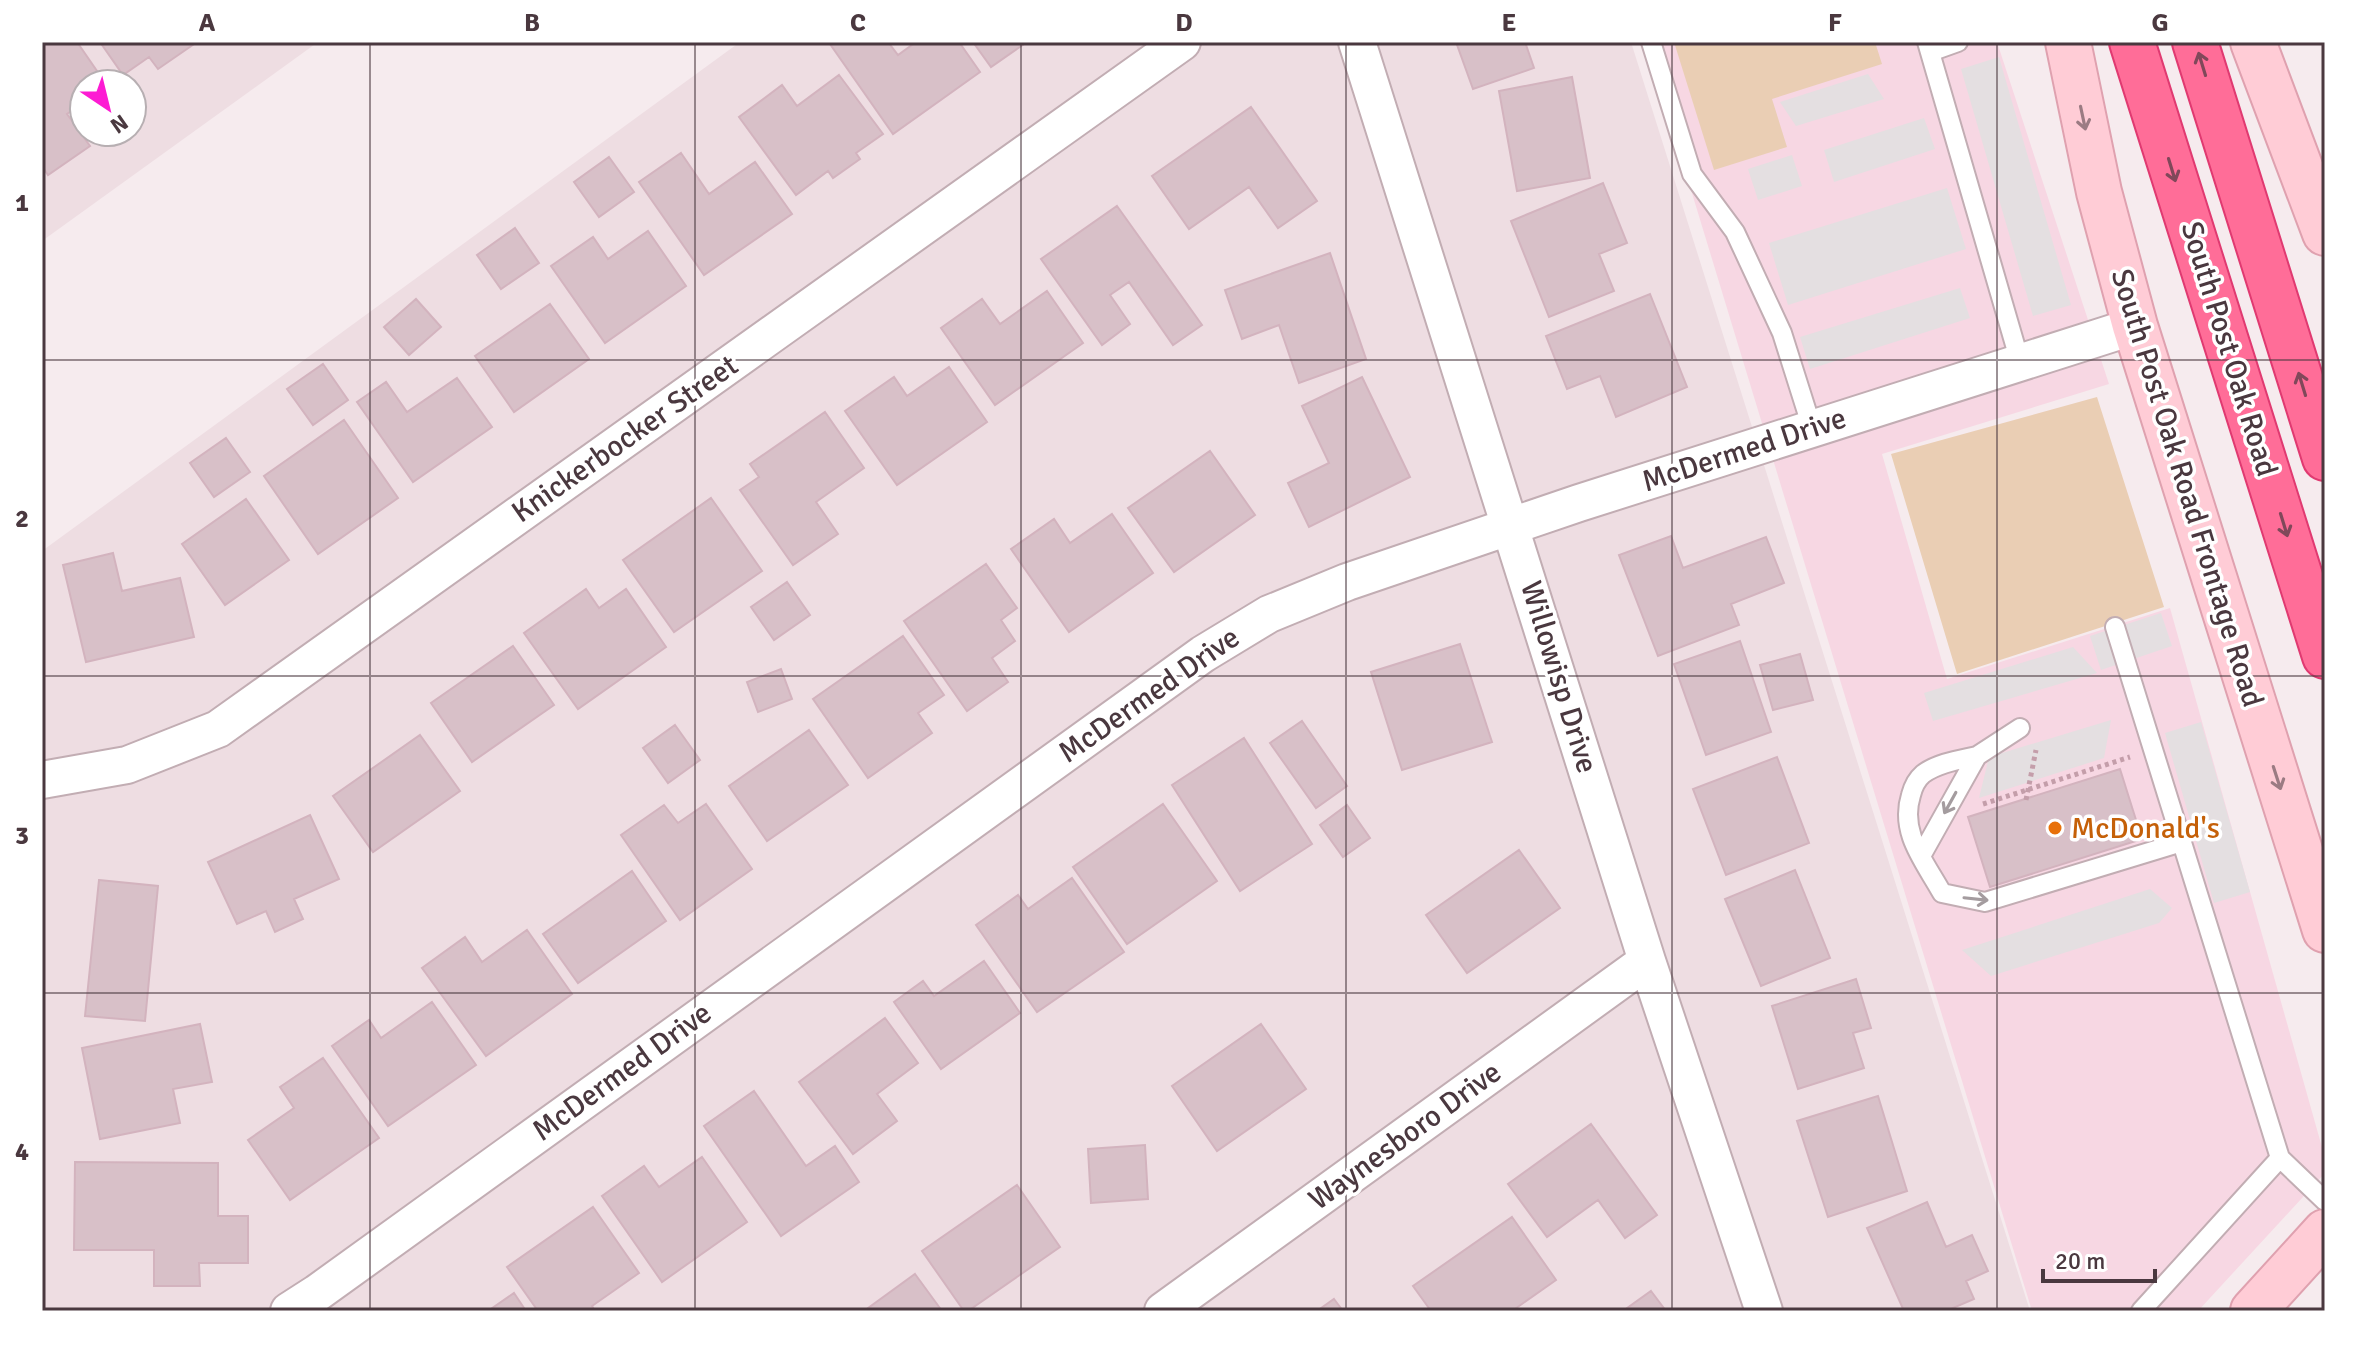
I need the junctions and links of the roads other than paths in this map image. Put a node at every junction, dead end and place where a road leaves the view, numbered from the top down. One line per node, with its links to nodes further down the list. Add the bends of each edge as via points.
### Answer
1 (1182, 42): 20 (street, Knickerbocker Street, via 218,729 127,765)
2 (1357, 42): 15 (street, Willowisp Drive)
3 (1651, 42): 13 (lane, via 1692,174 1735,232 1782,333)
4 (1958, 42): 9 (lane)
5 (2068, 42): 11 (main road, South Post Oak Road Frontage Road, one-way to 11, via 2099,192)
6 (2132, 42): 17 (highway, South Post Oak Road, one-way to 17)
7 (2195, 42): 14 (highway, South Post Oak Road, one-way to 7)
8 (2253, 42): 10 (main road)
9 (1929, 47): 12 (lane)
10 (2325, 233)
11 (2135, 326): 12 (street, McDermed Drive); 23 (main road, South Post Oak Road Frontage Road, one-way to 23)
12 (2020, 362): 13 (street, McDermed Drive)
13 (1812, 428): 15 (street, McDermed Drive)
14 (2325, 458)
15 (1511, 526): 24 (street, Willowisp Drive); 28 (street, McDermed Drive, via 1269,614 1203,654)
16 (2115, 627): 21 (lane)
17 (2325, 656)
18 (2020, 728): 19 (lane)
19 (1977, 756): 22 (lane, one-way to 22); 22 (lane, via 1936,767 1914,784 1907,822)
20 (42, 780)
21 (2182, 842): 22 (lane, one-way to 21, via 1942,893 1985,902); 25 (lane)
22 (1921, 856)
23 (2322, 909)
24 (1647, 961): 29 (street, Waynesboro Drive); 30 (street, Willowisp Drive)
25 (2280, 1158): 26 (lane); 31 (lane)
26 (2325, 1201)
27 (2325, 1232): 32 (main road)
28 (289, 1311)
29 (1163, 1311)
30 (1764, 1311)
31 (2141, 1311)
32 (2253, 1311)

